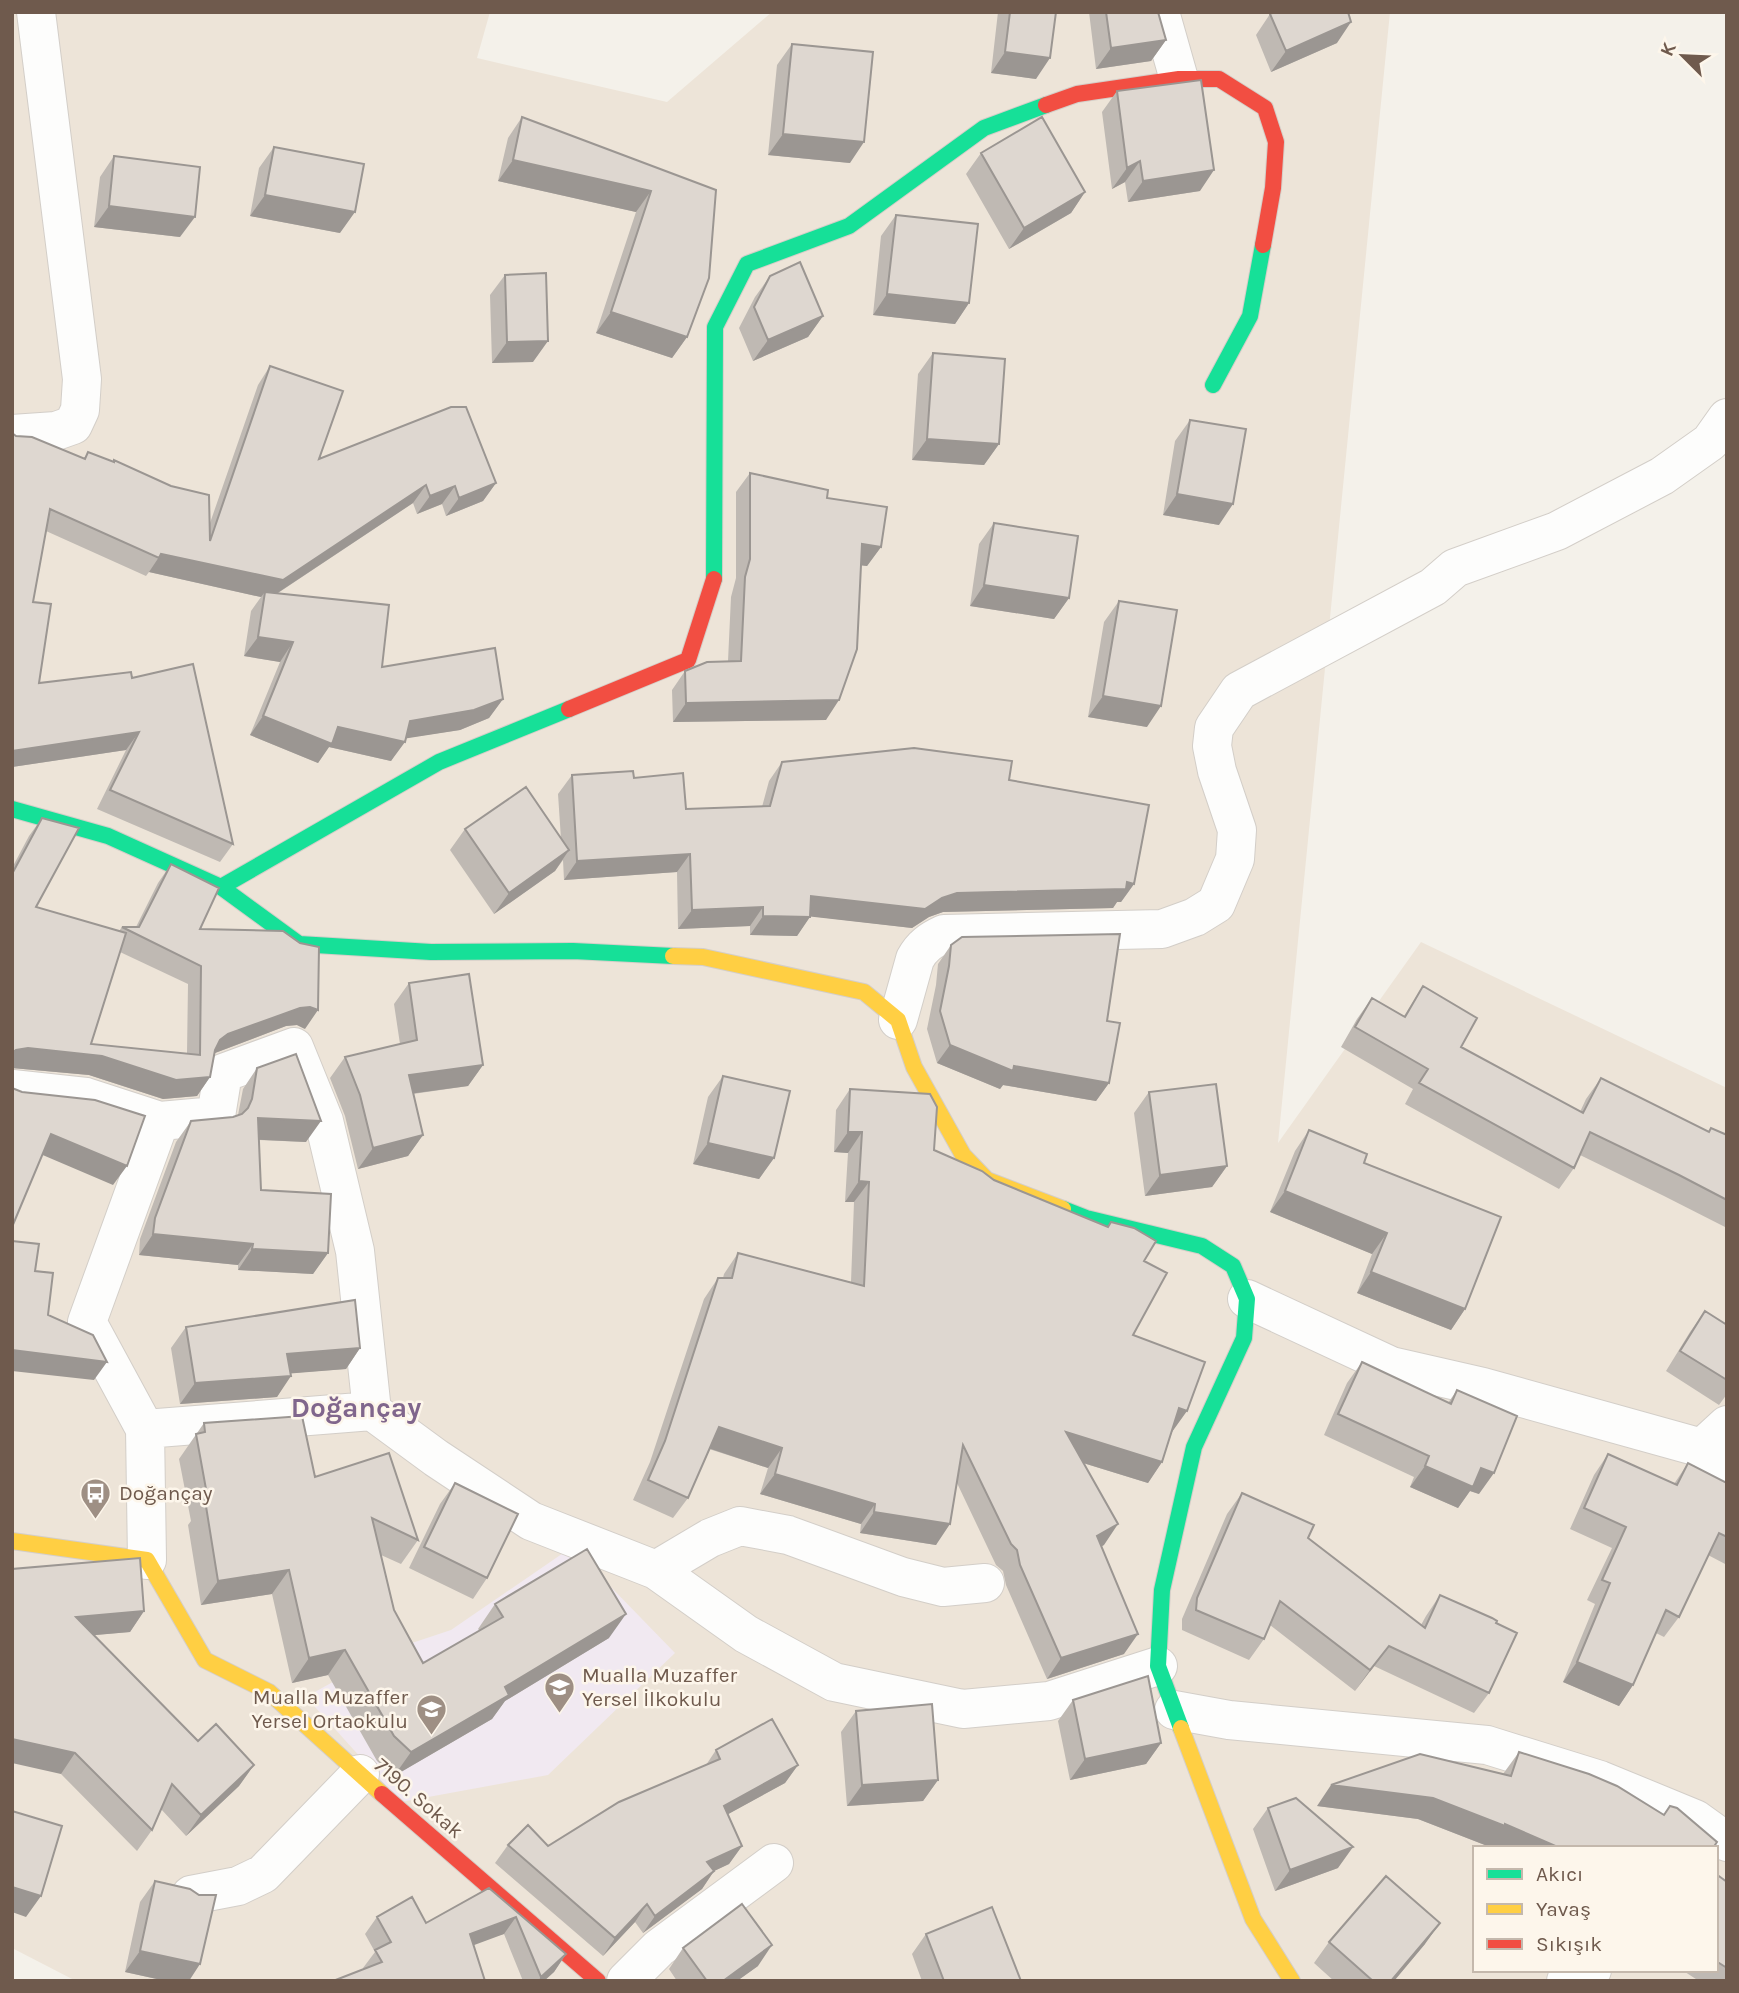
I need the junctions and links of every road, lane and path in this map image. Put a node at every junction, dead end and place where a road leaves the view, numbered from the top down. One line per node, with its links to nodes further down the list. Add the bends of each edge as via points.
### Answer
1 (36, 12): 6 (street, via 82,379 80,410 73,425)
2 (1160, 12): 3 (street)
3 (1179, 79): 4 (street, via 1219,79 1265,108 1276,142 1273,188 1250,316); 8 (street, via 1077,94 984,128 849,226 747,264 715,327 713,578 688,660 439,762)
4 (1213, 385)
5 (1727, 418): 9 (street, via 1710,442 1662,476 1557,531 1455,568 1433,587 1239,691 1214,727 1217,771 1237,830 1234,859 1216,904 1195,918 1162,929 944,933 919,950)
6 (12, 434)
7 (12, 809): 8 (street, via 108,836)
8 (221, 887): 9 (street, via 299,944 431,952 573,951 702,957 864,992)
9 (898, 1020): 12 (street, via 914,1067 962,1156 987,1180 1086,1218 1202,1246 1233,1266)
10 (12, 1089): 11 (street, via 86,1097)
11 (160, 1121): 13 (street, via 216,1116 223,1073 294,1046 324,1121 355,1251); 14 (street, via 87,1322)
12 (1247, 1299): 15 (street, via 1391,1366); 20 (street, via 1244,1338 1194,1447 1162,1590)
13 (372, 1411): 14 (street); 18 (street, via 531,1521)
14 (145, 1429): 17 (street)
15 (1718, 1446)
16 (12, 1541): 17 (street)
17 (147, 1560): 22 (street, 7190. Sokak, via 205,1660 269,1692)
18 (656, 1570): 19 (street, via 740,1526 788,1535 943,1587); 20 (street, via 746,1634 834,1682 963,1709 1049,1701)
19 (985, 1583)
20 (1158, 1666): 21 (street)
21 (1174, 1710): 23 (street, via 1229,1720 1488,1745 1600,1780 1695,1819); 29 (street, via 1253,1919)
22 (360, 1774): 25 (street, via 262,1874 237,1886); 27 (street, 7190. Sokak)
23 (1727, 1842)
24 (774, 1863): 28 (street, via 659,1948)
25 (191, 1895)
26 (1587, 1972): 30 (street)
27 (598, 1981)
28 (626, 1981)
29 (1293, 1981)
30 (1566, 1981)

